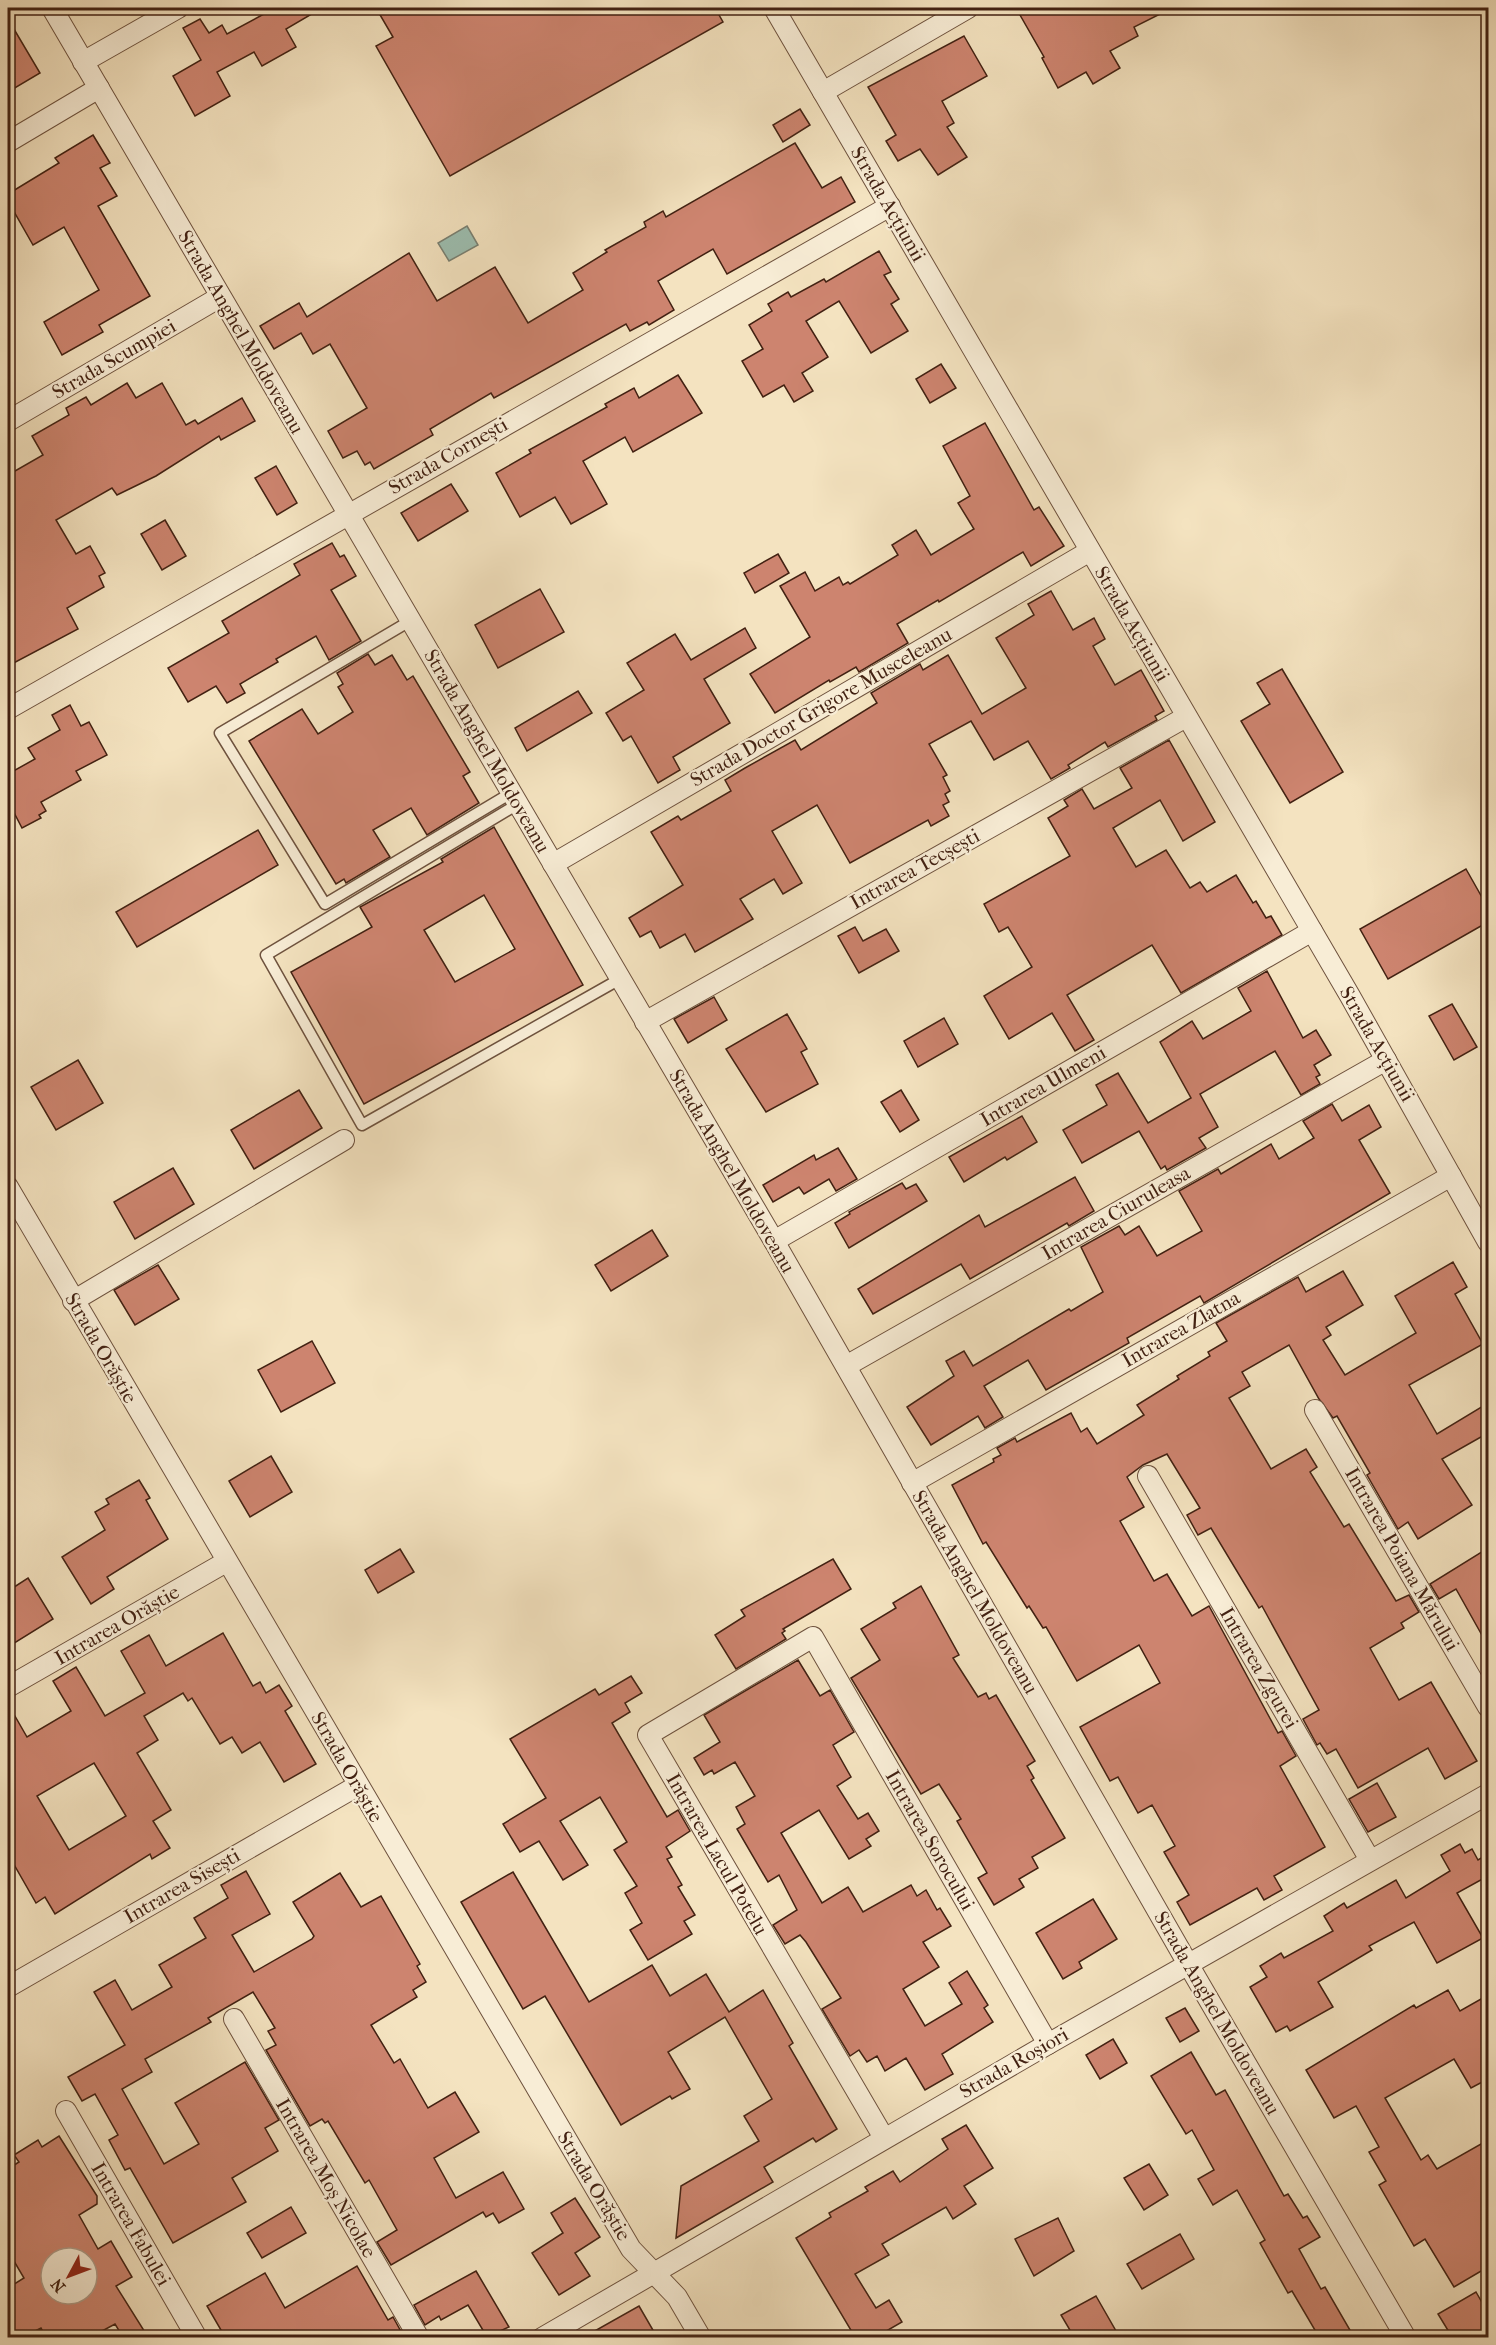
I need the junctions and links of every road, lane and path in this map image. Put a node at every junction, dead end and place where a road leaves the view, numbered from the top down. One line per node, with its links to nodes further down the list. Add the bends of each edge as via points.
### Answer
1 (52, 8): 5 (street, Strada Anghel Moldoveanu)
2 (178, 8): 5 (street)
3 (774, 8): 7 (street, Strada Acțiunii)
4 (968, 8): 7 (street)
5 (83, 62): 6 (street, Strada Anghel Moldoveanu)
6 (99, 88): 8 (street); 10 (street, Strada Anghel Moldoveanu)
7 (823, 92): 9 (street, Strada Acțiunii)
8 (8, 142)
9 (890, 206): 12 (street, Strada Cornești); 13 (street, Strada Acțiunii)
10 (220, 297): 11 (street, Strada Scumpiei); 12 (street, Strada Anghel Moldoveanu)
11 (8, 421)
12 (347, 513): 14 (street, Strada Anghel Moldoveanu); 15 (street, Strada Cornești)
13 (1090, 551): 16 (street, Strada Acțiunii); 18 (street, Strada Doctor Grigore Musceleanu)
14 (410, 621): 17 (street, Strada Anghel Moldoveanu); 17 (lane, via 220,733 325,904)
15 (8, 709)
16 (1186, 717): 19 (street, Strada Acțiunii); 21 (street, Intrarea Tecșești)
17 (514, 799): 18 (street, Strada Anghel Moldoveanu); 20 (lane, via 266,955 362,1125)
18 (553, 864): 20 (street, Strada Anghel Moldoveanu)
19 (1312, 931): 22 (street, Strada Acțiunii); 26 (street, Intrarea Ulmeni)
20 (620, 979): 21 (street, Strada Anghel Moldoveanu)
21 (645, 1022): 26 (street, Strada Anghel Moldoveanu)
22 (1386, 1060): 24 (street, Strada Acțiunii); 29 (street, Intrarea Ciuruleasa)
23 (344, 1140): 28 (street)
24 (1451, 1176): 27 (street, Strada Acțiunii); 32 (street, Intrarea Zlatna)
25 (8, 1187): 28 (street, Strada Orăștie)
26 (774, 1241): 29 (street, Strada Anghel Moldoveanu)
27 (1488, 1242)
28 (73, 1301): 33 (street, Strada Orăștie)
29 (846, 1366): 32 (street, Strada Anghel Moldoveanu)
30 (1315, 1410): 36 (street, Intrarea Poiana Mărului)
31 (1148, 1476): 39 (street, Intrarea Zgurei)
32 (912, 1483): 40 (street, Strada Anghel Moldoveanu)
33 (226, 1562): 35 (street, Intrarea Orăștie); 37 (street, Strada Orăștie)
34 (813, 1637): 43 (street, Intrarea Sorocului); 45 (street, Intrarea Lacul Potelu, via 648,1735)
35 (8, 1687)
36 (1488, 1707)
37 (357, 1786): 41 (street, Intrarea Sisești); 46 (street, Strada Orăștie, via 631,2249)
38 (1488, 1794): 39 (street, Strada Roșiori)
39 (1371, 1860): 40 (street, Strada Roșiori)
40 (1188, 1964): 43 (street, Strada Roșiori); 51 (street, Strada Anghel Moldoveanu)
41 (8, 1986)
42 (234, 2019): 48 (street, Intrarea Moș Nicolae)
43 (1048, 2044): 45 (street, Strada Roșiori)
44 (66, 2111): 47 (street, Intrarea Fabulei)
45 (884, 2138): 46 (street, Strada Roșiori)
46 (655, 2273): 49 (street, Strada Roșiori); 50 (street, Strada Orăștie, via 677,2297)
47 (197, 2337)
48 (418, 2337)
49 (542, 2337)
50 (700, 2337)
51 (1406, 2337)

